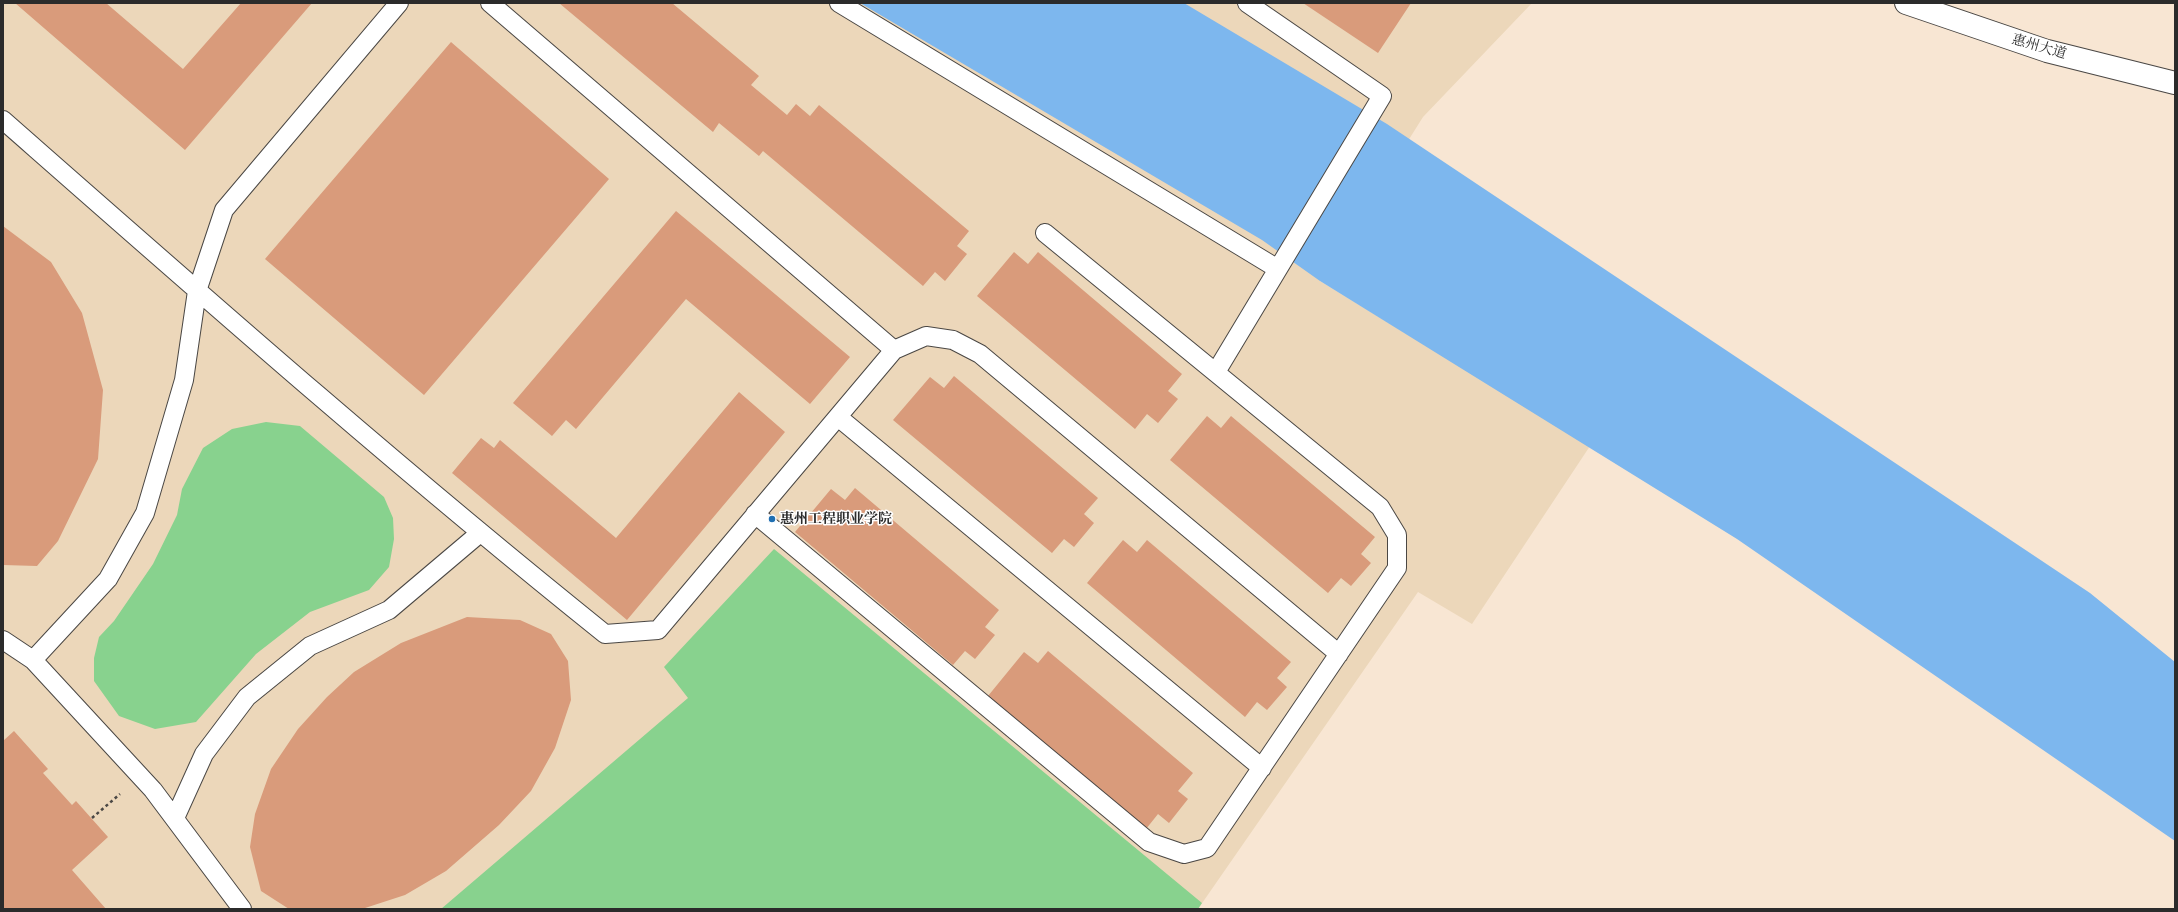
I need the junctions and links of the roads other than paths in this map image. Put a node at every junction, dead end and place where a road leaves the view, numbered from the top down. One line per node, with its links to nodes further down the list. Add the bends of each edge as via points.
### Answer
1 (399, 3): 10 (lane, via 224,210)
2 (490, 3): 11 (lane)
3 (839, 3): 9 (lane)
4 (1247, 3): 9 (lane, via 1382,96)
5 (1906, 3): 6 (highway, 惠州大道, via 2047,51)
6 (2175, 83)
7 (3, 120): 10 (lane)
8 (1045, 233): 12 (lane)
9 (1278, 269): 12 (lane)
10 (197, 291): 15 (lane); 18 (lane, via 184,380 145,513 108,579)
11 (894, 350): 13 (lane); 17 (lane, via 926,336 953,340 980,354)
12 (1216, 372): 17 (lane, via 1380,507 1397,535 1397,568)
13 (838, 417): 14 (lane); 19 (lane)
14 (755, 514): 15 (lane, via 658,630 605,634); 19 (lane, via 1149,842 1184,854 1207,848)
15 (480, 533): 20 (lane, via 389,610 310,646 246,697 204,754)
16 (3, 640): 18 (lane)
17 (1339, 654): 19 (lane)
18 (33, 660): 20 (lane, via 140,776)
19 (1262, 768)
20 (175, 818): 21 (lane)
21 (242, 909)

